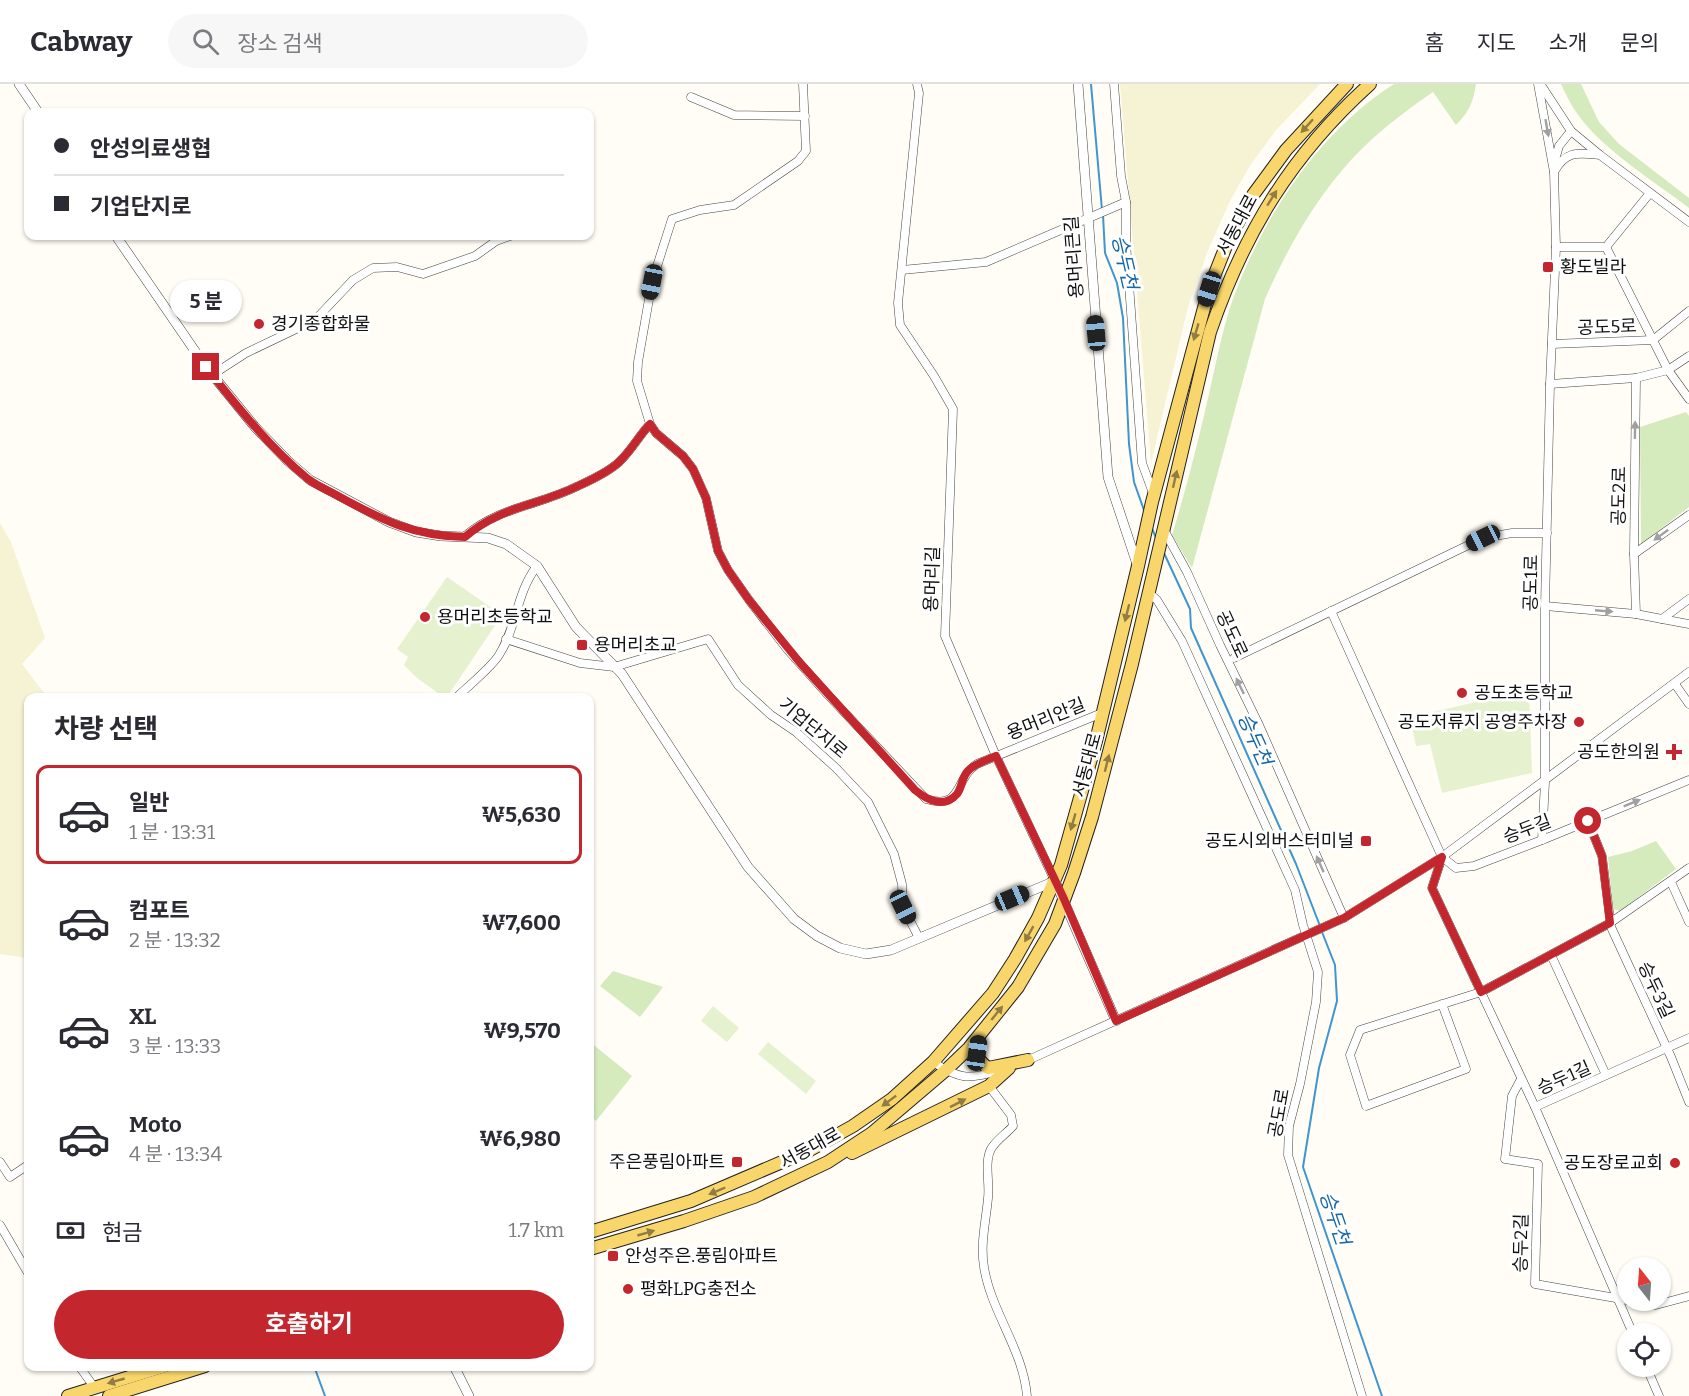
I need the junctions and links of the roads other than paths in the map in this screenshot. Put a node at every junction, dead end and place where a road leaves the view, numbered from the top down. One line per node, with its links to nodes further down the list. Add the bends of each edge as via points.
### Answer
1 (19, 84): 10 (street)
2 (803, 84): 11 (street, 용머리안길)
3 (917, 84): 23 (street, 용머리길)
4 (1078, 84): 17 (street, 용머리큰길)
5 (1114, 84): 16 (street)
6 (1347, 84): 34 (main road, 서동대로, one-way to 34, via 1286,150 1253,195 1228,241 1194,337)
7 (1370, 84): 36 (main road, 서동대로, one-way to 7, via 1210,332 1240,254 1292,169)
8 (1539, 84): 12 (street); 14 (street, 공도1로, one-way to 14)
9 (691, 97): 11 (street, via 734,115)
10 (35, 108)
11 (805, 116): 33 (street, 용머리안길, via 806,151 798,161 734,205 672,219 652,282 638,362 636,381)
12 (1572, 131): 13 (street); 14 (street, via 1559,146)
13 (1600, 155): 14 (street, via 1569,154 1560,160); 15 (street)
14 (1554, 172): 21 (street, 공도1로)
15 (1650, 193): 18 (street); 22 (street)
16 (1123, 204): 17 (street); 34 (street, via 1142,463)
17 (1092, 216): 23 (street, via 986,261); 40 (street, 용머리큰길, via 1108,477)
18 (1689, 222)
19 (119, 240): 29 (street)
20 (501, 240): 29 (street, via 475,256 423,274 397,267 373,268 353,280 315,320 246,353)
21 (1556, 247): 22 (street); 26 (street, 공도1로)
22 (1606, 247): 25 (street)
23 (902, 270): 57 (street, 용머리길, via 900,325 953,409 945,636)
24 (1689, 311): 25 (street, 공도5로)
25 (1653, 340): 26 (street, 공도5로); 28 (street)
26 (1552, 345): 31 (street, 공도1로)
27 (1689, 356): 28 (street)
28 (1668, 370): 30 (street); 32 (street)
29 (213, 375): 38 (street, via 255,427 310,480 416,532)
30 (1636, 378): 31 (street); 39 (street, 공도2로, one-way to 30)
31 (1550, 384): 37 (street, 공도1로)
32 (1689, 399)
33 (650, 424): 38 (street, via 620,461 578,487 506,511 481,523); 57 (street, 용머리안길, via 693,469 706,498 718,551 749,600 915,790 938,803 949,800 957,794 968,770)
34 (1153, 498): 40 (main road, 서동대로)
35 (1689, 515): 39 (street, one-way to 39)
36 (1162, 533): 42 (main road, 서동대로); 67 (street, 공도로, one-way to 36, via 1187,572)
37 (1547, 533): 44 (street, 공도1로); 45 (street, via 1483,538)
38 (465, 537): 41 (street, via 506,544)
39 (1634, 554): 46 (street, 공도2로)
40 (1139, 561): 56 (main road, 서동대로, one-way to 56)
41 (537, 566): 49 (street, via 521,594); 51 (street, via 576,627)
42 (1149, 586): 66 (main road, 서동대로, one-way to 42, via 1104,775); 70 (street, 공도로, via 1182,641 1295,890)
43 (1689, 599): 47 (street)
44 (1545, 606): 46 (street, one-way to 46); 59 (street, 공도1로)
45 (1331, 611): 50 (street); 62 (street)
46 (1636, 614): 47 (street)
47 (1662, 619): 48 (street)
48 (1689, 624)
49 (506, 639): 51 (street, via 580,663); 54 (street, via 499,657)
50 (1234, 658)
51 (614, 667): 71 (street, via 747,867 794,919 840,948 866,954 891,950); 71 (street, 기업단지로, via 708,639 738,685 837,768 868,802 894,854 903,907)
52 (1689, 672): 53 (street)
53 (1675, 684): 55 (street); 59 (street)
54 (461, 693)
55 (1689, 704)
56 (1102, 713): 57 (street, 용머리안길); 64 (main road, 서동대로, one-way to 64)
57 (996, 756): 64 (street, 용머리길)
58 (1689, 780): 60 (street, 승두길, one-way to 58)
59 (1545, 782): 61 (street); 62 (street)
60 (1588, 821): 61 (street, 승두길); 69 (street, 승두3길, via 1602,856)
61 (1542, 840): 62 (street, 승두길, via 1474,866 1456,868)
62 (1442, 857): 67 (street); 73 (street, 승두1길, via 1432,888)
63 (1689, 868): 65 (street)
64 (1054, 881): 66 (street); 71 (street); 80 (main road, 서동대로, one-way to 80, via 1032,928 993,993)
65 (1671, 882): 68 (street); 69 (street)
66 (1064, 899): 75 (street); 76 (main road, 서동대로, one-way to 66, via 1018,987 1055,924)
67 (1344, 918): 70 (street)
68 (1689, 922)
69 (1610, 923): 72 (street); 78 (street, 승두3길)
70 (1310, 934): 75 (street); 109 (street, 공도로, via 1318,972 1317,992 1289,1126 1288,1155)
71 (919, 938)
72 (1551, 955): 73 (street); 83 (street)
73 (1481, 992): 74 (street); 84 (street, 승두1길)
74 (1442, 1004): 74 (street, via 1360,1030 1350,1055 1366,1106 1466,1069)
75 (1116, 1021): 79 (street)
76 (980, 1035): 79 (main road, via 977,1053 988,1068); 82 (main road, 서동대로)
77 (1689, 1038): 78 (street, 승두1길)
78 (1666, 1048): 83 (street, 승두1길); 86 (street, 승두3길)
79 (1028, 1060): 81 (street)
80 (933, 1062): 82 (street); 92 (main road, 서동대로, one-way to 92, via 892,1099 810,1150 691,1202)
81 (1009, 1068): 82 (street, via 977,1077); 85 (main road)
82 (946, 1070): 88 (main road, 서동대로, via 872,1133)
83 (1606, 1075): 87 (street, 승두1길)
84 (1521, 1079): 87 (street, 승두1길); 97 (street, 승두2길, via 1512,1096 1505,1159 1538,1164 1535,1284)
85 (989, 1086): 88 (main road, one-way to 85, via 855,1152); 108 (street, via 1011,1115 1013,1126 992,1148 988,1160 983,1265 1016,1350)
86 (1689, 1102)
87 (1535, 1107): 96 (street)
88 (828, 1161): 93 (main road, 서동대로, one-way to 88, via 754,1197)
89 (0, 1162): 90 (street, via 10,1177)
90 (24, 1168)
91 (0, 1225): 94 (street)
92 (594, 1231)
93 (594, 1248)
94 (24, 1266)
95 (1689, 1296): 98 (street, 승두2길)
96 (1617, 1297)
97 (1617, 1299)
98 (1671, 1301)
99 (82, 1371): 104 (street)
100 (151, 1371): 104 (main road, one-way to 104)
101 (190, 1371): 106 (main road)
102 (456, 1371): 107 (street)
103 (1651, 1377): 110 (street)
104 (96, 1391): 105 (main road)
105 (68, 1396)
106 (109, 1396)
107 (469, 1396)
108 (1027, 1396)
109 (1362, 1396)
110 (1659, 1396)

